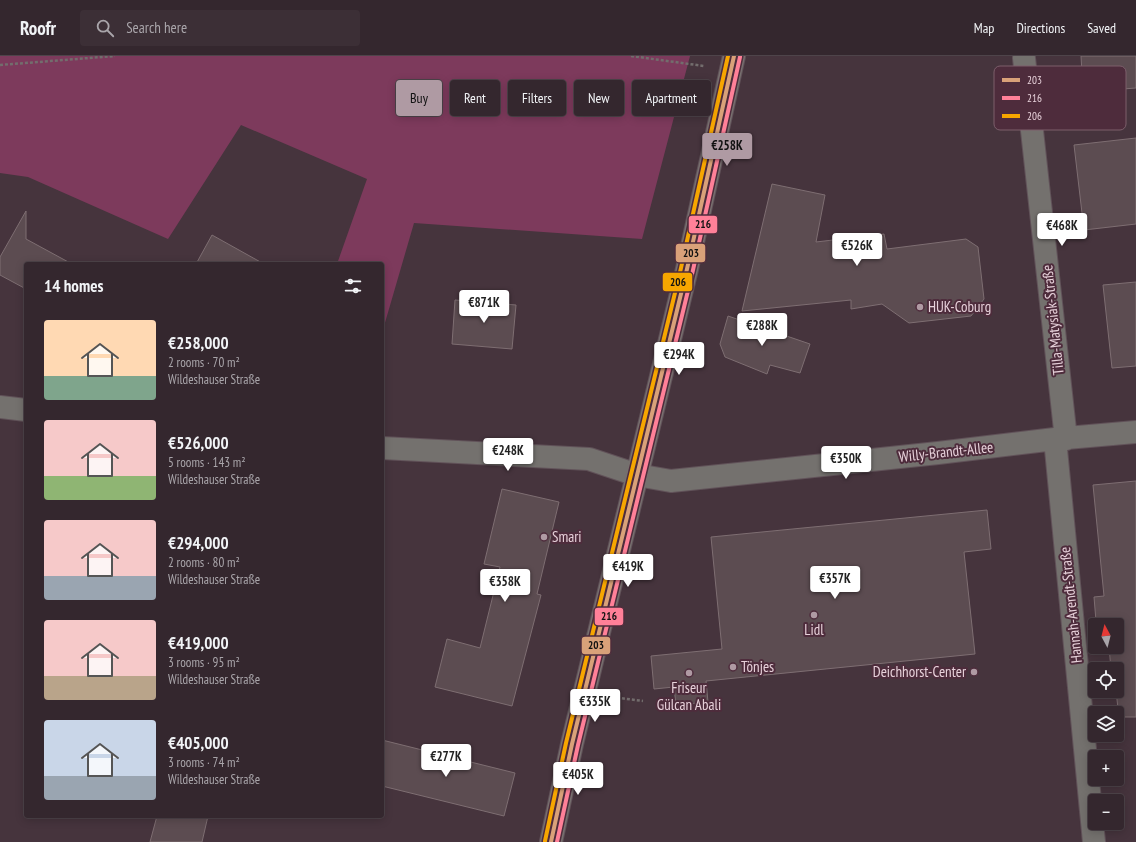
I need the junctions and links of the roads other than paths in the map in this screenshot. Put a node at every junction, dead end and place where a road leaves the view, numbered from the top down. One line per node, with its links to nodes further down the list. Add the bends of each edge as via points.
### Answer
1 (1024, 58): 3 (street, Tilla-Matysiak-Straße)
2 (732, 62): 10 (main road, via 687,269)
3 (1025, 66)
4 (1031, 130): 8 (street, Tilla-Matysiak-Straße)
5 (0, 407): 6 (street)
6 (24, 410)
7 (1136, 432): 8 (street, Willy-Brandt-Allee)
8 (1060, 439): 10 (street, Willy-Brandt-Allee, via 671,481); 12 (street, Hannah-Arendt-Straße)
9 (384, 448): 10 (street, Willy-Brandt-Allee, via 589,459)
10 (637, 475): 11 (main road)
11 (551, 842)
12 (1094, 842)

